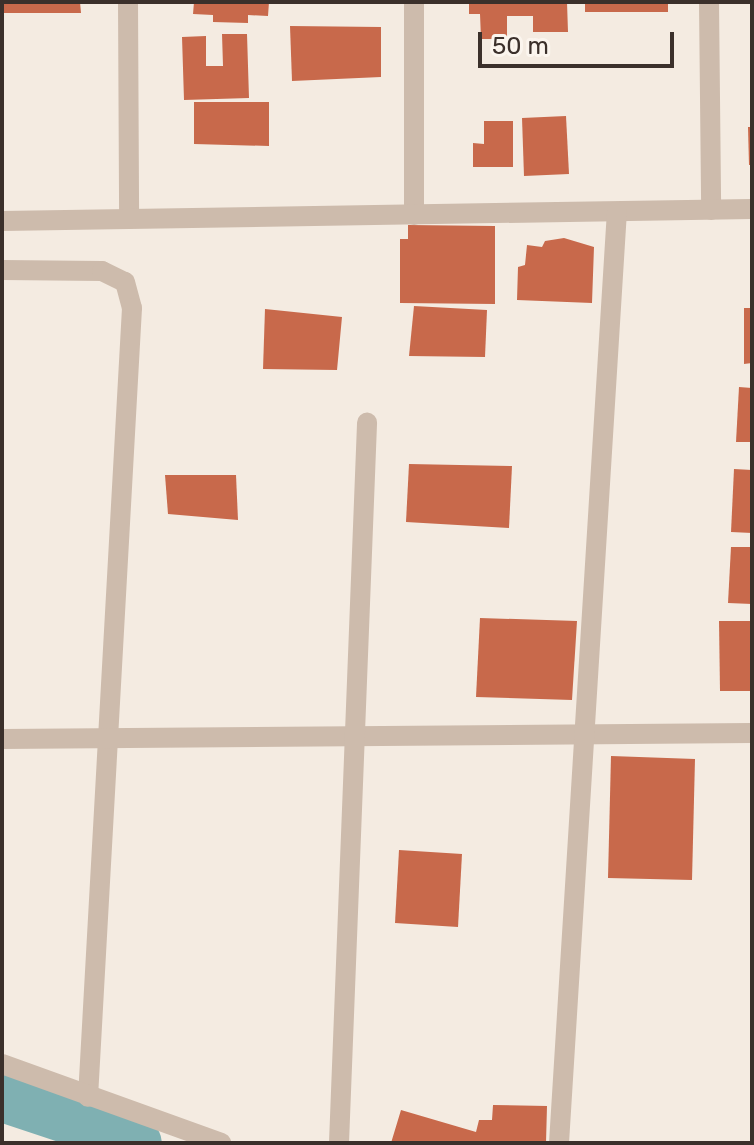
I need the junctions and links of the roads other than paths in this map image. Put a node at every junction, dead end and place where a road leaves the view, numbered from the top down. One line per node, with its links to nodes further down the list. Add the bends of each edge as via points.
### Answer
1 (128, 2): 8 (street)
2 (414, 2): 7 (street)
3 (709, 2): 5 (street)
4 (752, 209): 5 (street)
5 (711, 210): 6 (street)
6 (617, 212): 7 (street); 14 (street)
7 (414, 215): 8 (street)
8 (129, 219): 9 (street)
9 (2, 221)
10 (2, 270): 16 (street, via 102,271 125,282 132,308)
11 (367, 423): 13 (street)
12 (752, 733): 14 (street)
13 (355, 734): 14 (street); 16 (street); 20 (street)
14 (584, 734): 21 (street)
15 (2, 739): 16 (street)
16 (105, 740): 18 (street)
17 (2, 1064): 18 (street)
18 (88, 1097): 19 (street)
19 (221, 1143)
20 (339, 1143)
21 (559, 1143)

